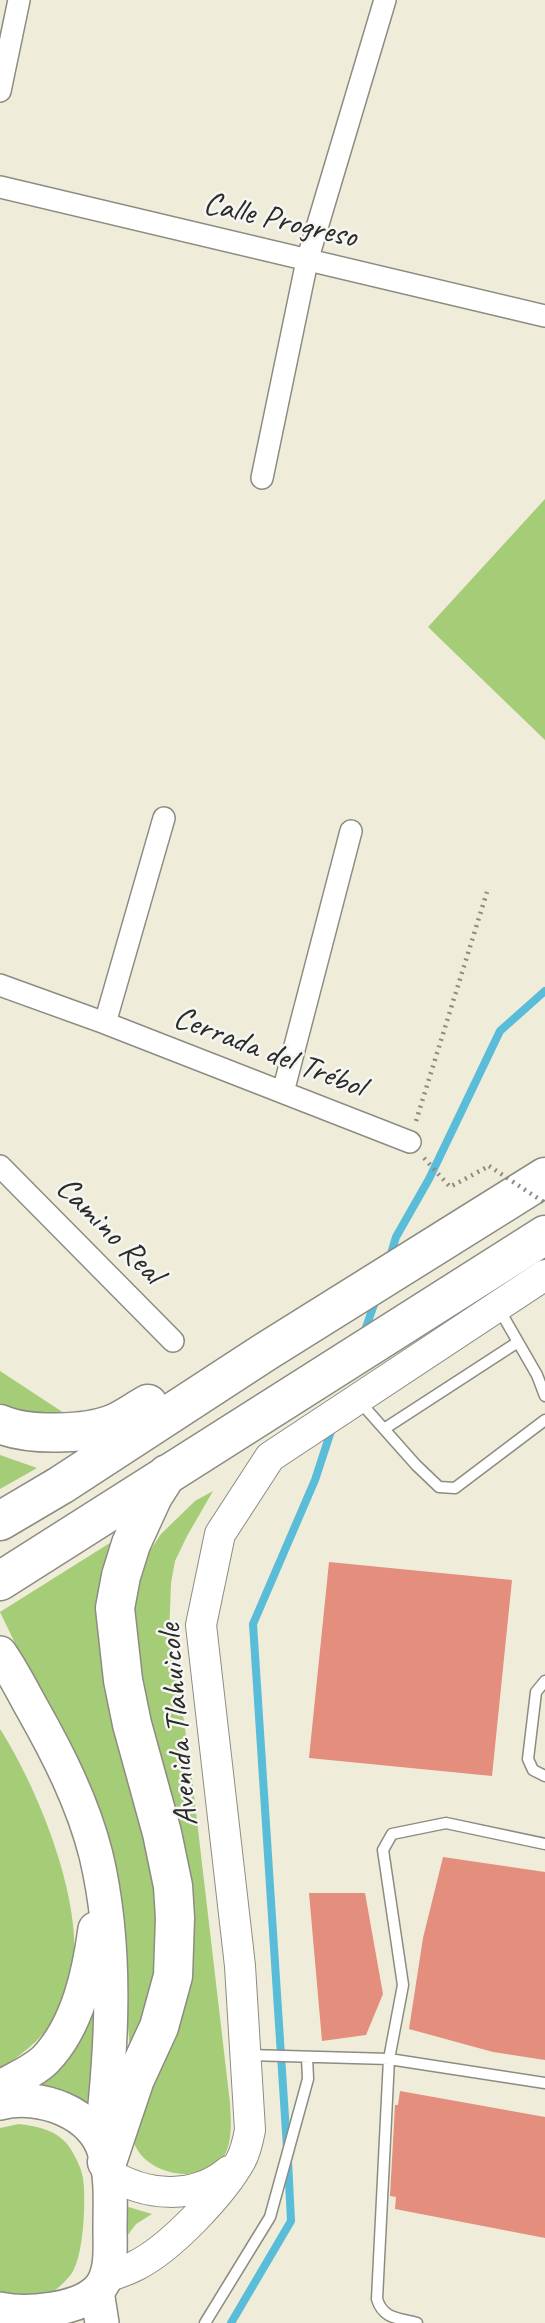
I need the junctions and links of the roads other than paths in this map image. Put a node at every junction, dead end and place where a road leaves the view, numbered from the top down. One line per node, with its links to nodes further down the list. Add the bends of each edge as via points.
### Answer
1 (19, 0): 3 (street)
2 (385, 0): 5 (street)
3 (0, 91)
4 (0, 187): 5 (street, Calle Progreso)
5 (307, 261): 6 (street, Calle Progreso); 7 (street)
6 (544, 312)
7 (262, 478)
8 (164, 818): 11 (street)
9 (351, 831): 12 (street)
10 (0, 985): 11 (street, Cerrada del Trébol)
11 (105, 1023): 12 (street, Cerrada del Trébol)
12 (283, 1092): 13 (street, Cerrada del Trébol)
13 (410, 1142)
14 (0, 1166): 19 (street, Camino Real)
15 (545, 1177): 21 (highway)
16 (545, 1235): 27 (highway)
17 (545, 1275): 18 (main road, Avenida Tlahuicole)
18 (498, 1307): 20 (lane); 23 (main road, Avenida Tlahuicole)
19 (173, 1341)
20 (518, 1342): 22 (lane); 26 (lane)
21 (265, 1352): 25 (highway, via 198,1376 113,1424 66,1433 13,1430); 28 (highway)
22 (545, 1396)
23 (358, 1399): 26 (lane); 35 (main road, Avenida Tlahuicole, via 270,1457 220,1534 201,1625)
24 (545, 1420): 26 (lane, via 455,1488 439,1487)
25 (0, 1424)
26 (384, 1429)
27 (167, 1474): 29 (highway); 41 (highway, via 131,1544 115,1608 132,1724 173,1886 173,1976 159,2027)
28 (0, 1521)
29 (0, 1581)
30 (2, 1656): 34 (main road, via 60,1758 87,1826)
31 (545, 1681): 32 (lane, via 536,1692 528,1759 533,1770)
32 (545, 1776)
33 (545, 1844): 37 (lane, via 446,1823 393,1834 383,1850 403,1985)
34 (101, 1881): 39 (main road, via 94,1940 70,2024 44,2060); 41 (main road, via 110,2019)
35 (247, 2055): 36 (lane); 42 (main road, Avenida Tlahuicole, via 250,2130)
36 (307, 2057): 37 (lane); 45 (lane, via 308,2079 270,2217)
37 (389, 2059): 38 (lane); 46 (lane, via 377,2299 380,2310 389,2316)
38 (545, 2083)
39 (0, 2087)
40 (0, 2103): 41 (main road, via 26,2099 77,2118)
41 (105, 2159): 42 (main road, via 142,2188 159,2192 209,2184); 43 (main road, via 111,2200 109,2261)
42 (240, 2162): 43 (main road, via 207,2205)
43 (101, 2297): 44 (main road, via 41,2311)
44 (0, 2309)
45 (205, 2323)
46 (416, 2323)

